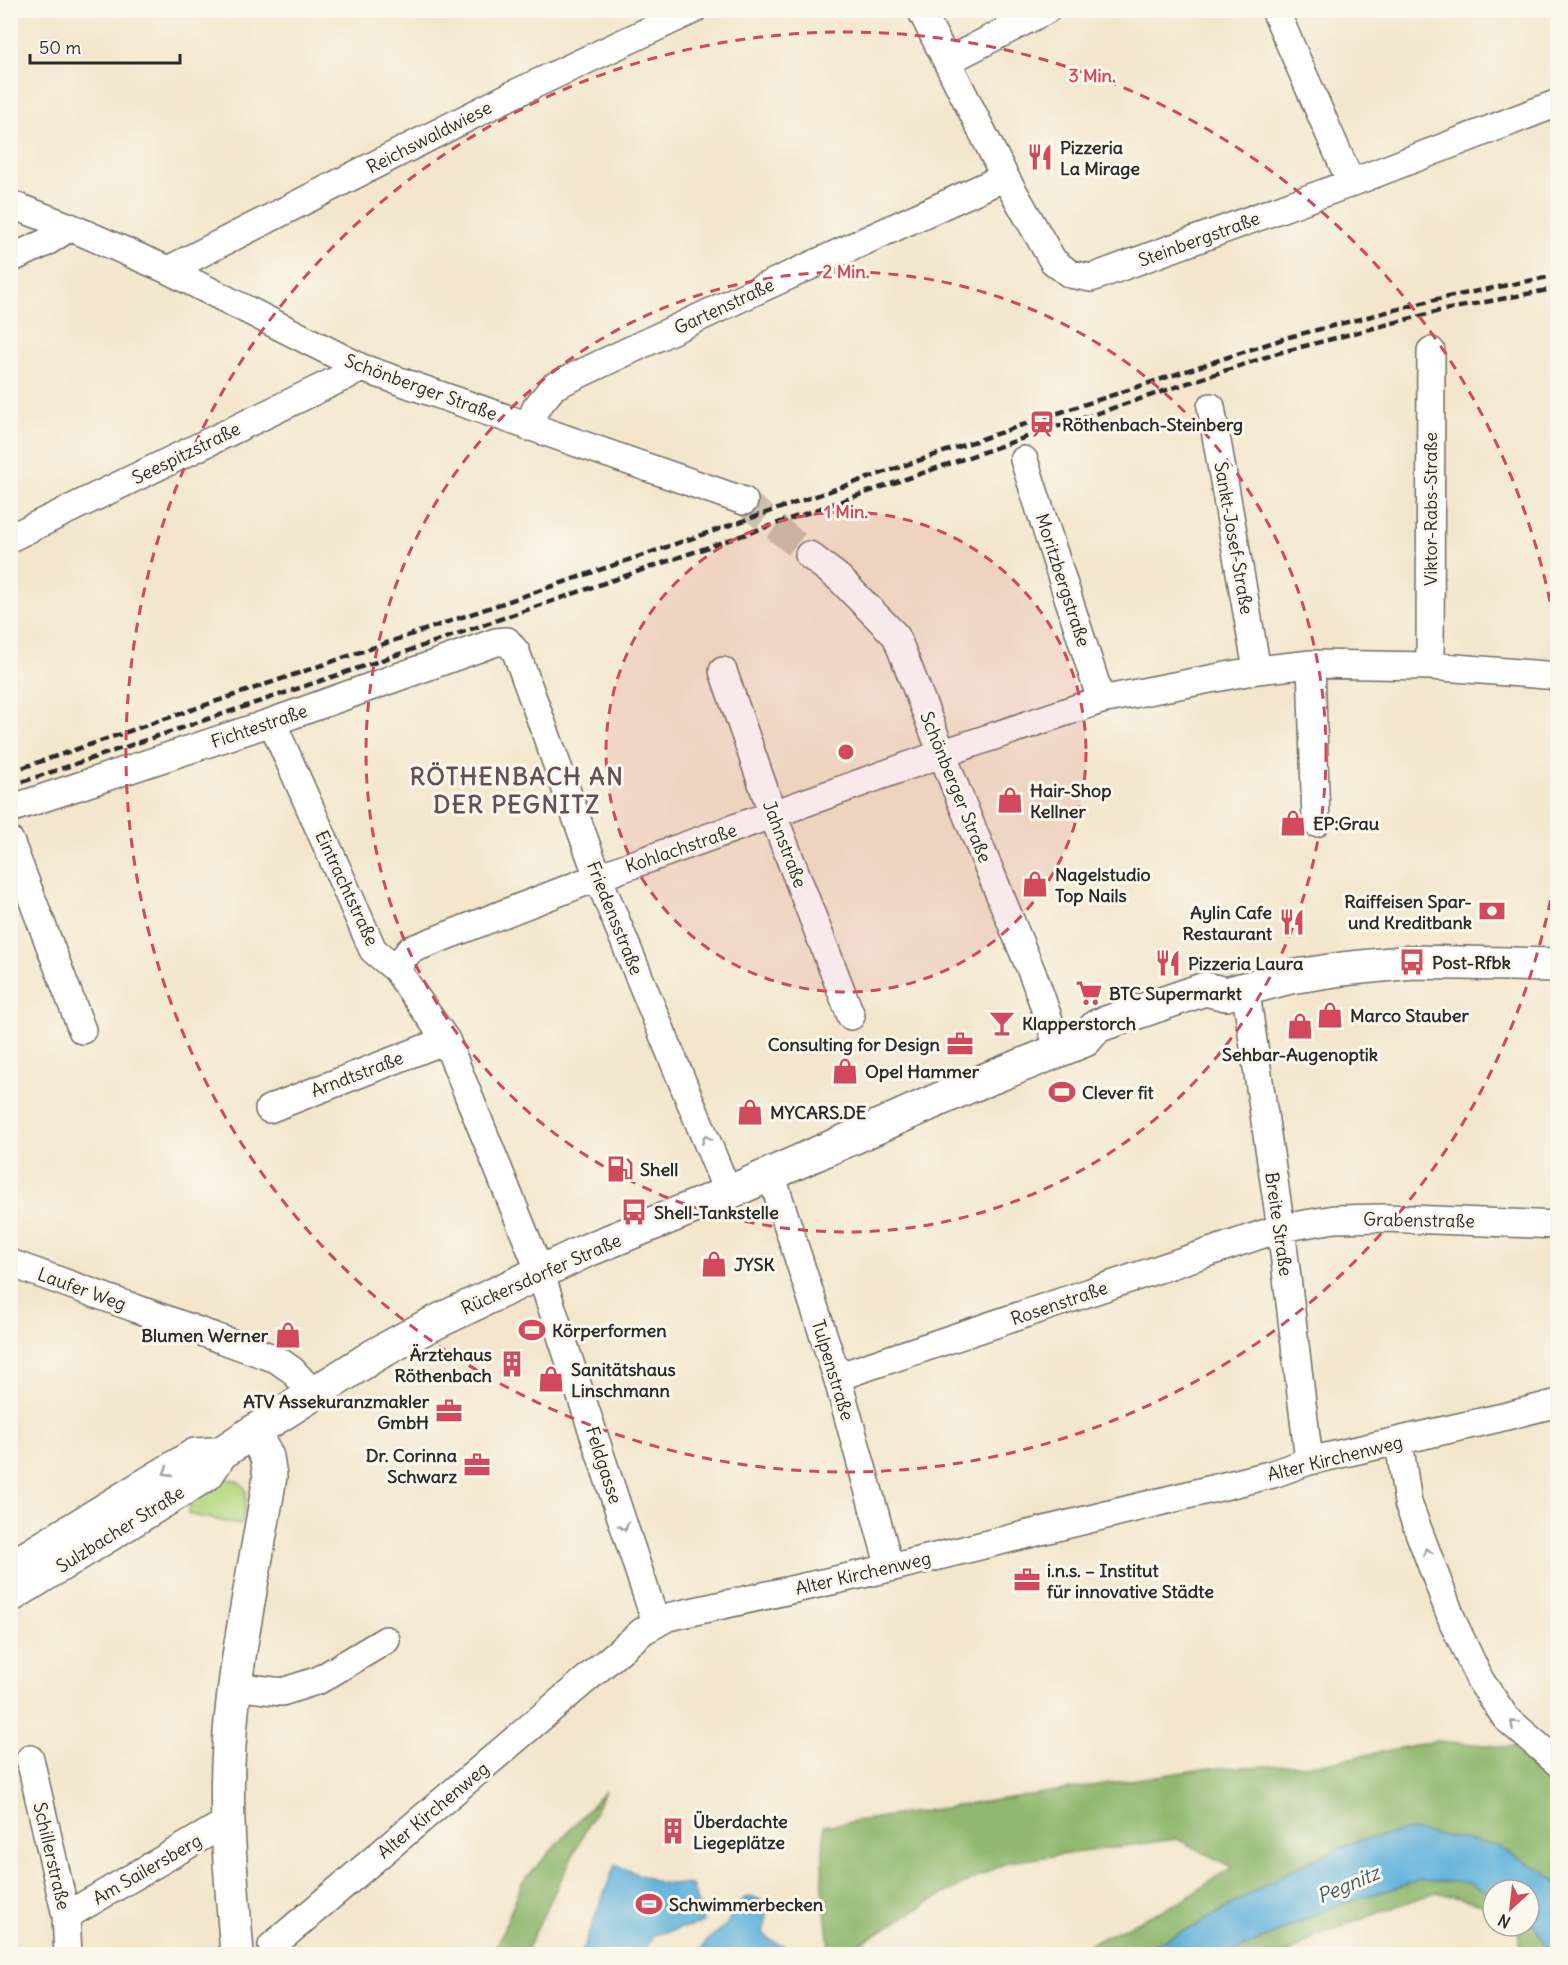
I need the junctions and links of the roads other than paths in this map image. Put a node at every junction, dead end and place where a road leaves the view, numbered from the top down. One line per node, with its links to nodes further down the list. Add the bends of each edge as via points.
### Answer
1 (693, 10): 12 (street, Reichswaldwiese, via 514,94)
2 (921, 10): 5 (street, Steinbergstraße)
3 (1046, 10): 5 (street)
4 (1275, 10): 8 (street)
5 (948, 61): 7 (street, Steinbergstraße)
6 (1557, 103): 8 (street, Steinbergstraße)
7 (1005, 177): 8 (street, Steinbergstraße, via 1053,261 1070,274 1091,278); 16 (street, Gartenstraße, via 554,386 536,408)
8 (1351, 183)
9 (10, 204): 10 (street, Schönberger Straße)
10 (70, 227): 11 (street); 12 (street, Schönberger Straße)
11 (10, 259)
12 (168, 270): 14 (street, Schönberger Straße)
13 (1431, 351): 23 (street, Viktor-Rabs-Straße)
14 (362, 368): 16 (street, Schönberger Straße); 19 (street, Seespitzstraße)
15 (1211, 407): 24 (street, Sankt-Josef-Straße)
16 (528, 427): 18 (street, Schönberger Straße)
17 (1024, 460): 27 (street, Moritzbergstraße)
18 (744, 501)
19 (10, 538)
20 (809, 555): 29 (street, Schönberger Straße, via 839,578 896,636)
21 (507, 641): 28 (street, Fichtestraße); 34 (street, Friedensstraße, via 516,652)
22 (1311, 664): 23 (street, Kohlachstraße); 24 (street, Kohlachstraße); 32 (street)
23 (1430, 666): 26 (street, Kohlachstraße)
24 (1257, 670): 27 (street, Kohlachstraße)
25 (723, 671): 31 (street, Jahnstraße)
26 (1557, 676)
27 (1101, 700): 29 (street, Kohlachstraße)
28 (272, 722): 30 (street, Fichtestraße); 36 (street, Eintrachtstraße, via 373,950)
29 (942, 754): 31 (street, Kohlachstraße); 41 (street, Schönberger Straße, via 1035,980)
30 (10, 809)
31 (773, 815): 34 (street, Kohlachstraße); 38 (street, Jahnstraße)
32 (1316, 823)
33 (10, 841): 39 (street)
34 (598, 877): 36 (street, Kohlachstraße, via 410,950); 44 (street, Friedensstraße, one-way to 34)
35 (1557, 965): 37 (main road, Rückersdorfer Straße, via 1412,962 1342,969)
36 (396, 969): 40 (street, Eintrachtstraße)
37 (1235, 990): 41 (main road, Rückersdorfer Straße, via 1205,989 1097,1026); 46 (street, Breite Straße)
38 (851, 1016)
39 (82, 1030)
40 (446, 1040): 42 (street, Arndtstraße); 48 (street, Eintrachtstraße)
41 (1072, 1045): 43 (main road, Rückersdorfer Straße)
42 (269, 1108)
43 (771, 1174): 44 (main road, Rückersdorfer Straße); 49 (street, Tulpenstraße)
44 (728, 1193): 48 (main road, Rückersdorfer Straße)
45 (1557, 1225): 46 (street, Grabenstraße, via 1385,1218 1335,1219)
46 (1281, 1228): 49 (street, Rosenstraße); 55 (street, Breite Straße)
47 (10, 1263): 50 (street, Laufer Weg, via 276,1359 292,1370)
48 (540, 1272): 50 (main road, Rückersdorfer Straße, via 426,1326); 59 (street, Feldgasse, one-way to 59)
49 (837, 1377): 57 (street, Tulpenstraße)
50 (313, 1394): 52 (main road, Rückersdorfer Straße)
51 (1557, 1403): 53 (street, Alter Kirchenweg)
52 (253, 1432): 54 (main road, Sulzbacher Straße); 61 (main road, via 267,1457 270,1476)
53 (1399, 1442): 55 (street, Alter Kirchenweg); 63 (street, one-way to 53, via 1506,1718 1480,1680 1453,1622 1408,1503)
54 (221, 1453): 56 (main road, Sulzbacher Straße, one-way to 56, via 195,1455); 58 (main road, Sulzbacher Straße, via 207,1474)
55 (1309, 1461): 57 (street, Alter Kirchenweg, via 1272,1474)
56 (10, 1568)
57 (891, 1568): 59 (street, Alter Kirchenweg, via 668,1617)
58 (10, 1596)
59 (656, 1623): 66 (street, Alter Kirchenweg)
60 (386, 1640): 61 (street, via 319,1680 282,1692)
61 (235, 1686): 64 (main road)
62 (30, 1759): 65 (street, Schillerstraße)
63 (1557, 1763)
64 (227, 1822): 65 (street, Am Sailersberg); 68 (main road)
65 (66, 1916): 67 (street, Schillerstraße)
66 (272, 1946)
67 (68, 1954)
68 (237, 1954)

